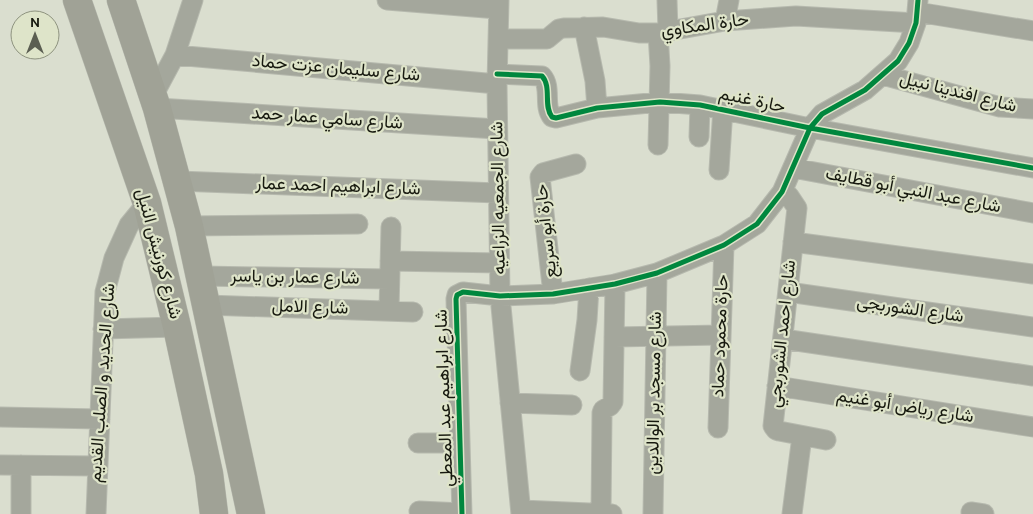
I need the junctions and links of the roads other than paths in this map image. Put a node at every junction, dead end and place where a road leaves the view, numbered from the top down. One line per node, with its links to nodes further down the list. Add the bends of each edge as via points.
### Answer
1 (77, 0): 35 (highway, شارع كورنيش النيل)
2 (121, 0): 18 (highway, شارع كورنيش النيل)
3 (193, 0): 15 (street)
4 (387, 0): 7 (street)
5 (667, 0): 13 (street)
6 (729, 0): 10 (street)
7 (498, 4): 14 (street, شارع الجمعيه الزراعيه)
8 (796, 8): 9 (street, حارة المكاوي); 10 (street, حارة المكاوي)
9 (917, 12): 12 (street, حارة المكاوي); 16 (street, via 909,43)
10 (725, 21): 13 (street, حارة المكاوي)
11 (584, 27): 13 (street, حارة المكاوي, via 639,33); 14 (street, حارة المكاوي, via 559,29 543,40); 21 (street)
12 (1033, 31)
13 (663, 32): 19 (street)
14 (498, 39): 17 (street, شارع الجمعيه الزراعيه)
15 (175, 55): 17 (street, شارع سليمان عزت حماد); 18 (street)
16 (883, 75): 23 (street, شارع افندينا نبيل, via 1000,107); 24 (street, via 865,90 822,114)
17 (497, 79): 21 (street, حارة غنيم, via 542,76 552,117); 25 (street, شارع الجمعيه الزراعيه)
18 (155, 102): 25 (street, شارع سامي عمار حمد); 32 (highway, شارع كورنيش النيل)
19 (660, 102): 20 (street, حارة غنيم); 21 (street, حارة غنيم); 27 (street)
20 (700, 105): 22 (street, حارة غنيم); 26 (street)
21 (597, 108)
22 (723, 108): 24 (street, حارة غنيم); 31 (street)
23 (1033, 109)
24 (810, 128): 29 (street); 30 (street, حارة غنيم)
25 (497, 129): 34 (street, شارع الجمعيه الزراعيه)
26 (699, 137)
27 (658, 145)
28 (576, 164): 50 (street, حارة أبو سريع, via 543,173 540,177)
29 (793, 168): 33 (street); 36 (street, شارع عبد النبي أبو قطايف)
30 (1033, 168)
31 (720, 170)
32 (178, 181): 34 (street, شارع ابراهيم احمد عمار); 38 (highway, شارع كورنيش النيل)
33 (782, 192): 40 (street, شارع احمد الشوربجي, via 797,208); 41 (street, via 757,224)
34 (498, 193): 42 (street, شارع الجمعيه الزراعيه)
35 (147, 203): 55 (highway, شارع كورنيش النيل); 57 (street, شارع الحديد و الصلب القديم, via 128,225 114,258 106,292)
36 (1033, 213)
37 (358, 224): 38 (street)
38 (189, 226): 46 (highway, شارع كورنيش النيل)
39 (391, 228): 43 (street)
40 (793, 242): 45 (street); 49 (street, شارع احمد الشوربجي)
41 (724, 245): 44 (street); 58 (street, حارة محمود حماد)
42 (500, 263): 43 (street, شارع عمار بن ياسر); 51 (street, شارع الجمعيه الزراعيه)
43 (390, 270): 46 (street, شارع عمار بن ياسر); 53 (street)
44 (657, 273): 47 (street); 59 (street, شارع مسجد بر الوالدين)
45 (1033, 274)
46 (201, 276): 52 (highway, شارع كورنيش النيل)
47 (615, 284): 48 (street); 60 (street)
48 (589, 288): 50 (street); 62 (street)
49 (788, 292): 56 (street, شارع الشوربجى); 61 (street, شارع احمد الشوربجي)
50 (553, 294): 51 (street)
51 (500, 296): 65 (street, شارع الجمعيه الزراعيه); 74 (street, شارع ابراهيم عبد المعطي, via 463,292 456,297)
52 (207, 305): 53 (street, شارع الامل); 83 (highway, شارع كورنيش النيل)
53 (389, 311): 54 (street, شارع الامل)
54 (413, 312)
55 (177, 327): 57 (street); 82 (highway, شارع كورنيش النيل)
56 (1033, 327)
57 (103, 328): 68 (street, شارع الحديد و الصلب القديم)
58 (721, 335): 59 (street); 70 (street, حارة محمود حماد)
59 (656, 336): 60 (street); 87 (street, شارع مسجد بر الوالدين)
60 (614, 337): 85 (street, via 613,402 602,413)
61 (782, 340): 63 (street); 64 (street, شارع احمد الشوربجي)
62 (580, 371)
63 (1033, 376)
64 (777, 386): 69 (street, شارع رياض أبو غنيم); 71 (street, شارع احمد الشوربجي, via 774,428)
65 (510, 403): 66 (street); 79 (street, شارع الجمعيه الزراعيه)
66 (572, 405)
67 (0, 418): 68 (street)
68 (100, 419): 77 (street, شارع الحديد و الصلب القديم)
69 (1033, 427)
70 (718, 428)
71 (802, 436): 72 (street, شارع احمد الشوربجي); 88 (street)
72 (826, 440)
73 (418, 443): 74 (street)
74 (460, 443): 84 (street, شارع ابراهيم عبد المعطي)
75 (0, 465): 76 (street)
76 (21, 465): 77 (street); 80 (street)
77 (97, 466): 81 (street, شارع الحديد و الصلب القديم)
78 (419, 511): 84 (street)
79 (521, 512): 85 (street)
80 (21, 514)
81 (96, 514)
82 (214, 514)
83 (251, 514)
84 (462, 514)
85 (601, 514): 86 (street)
86 (613, 514)
87 (653, 514)
88 (792, 514)

